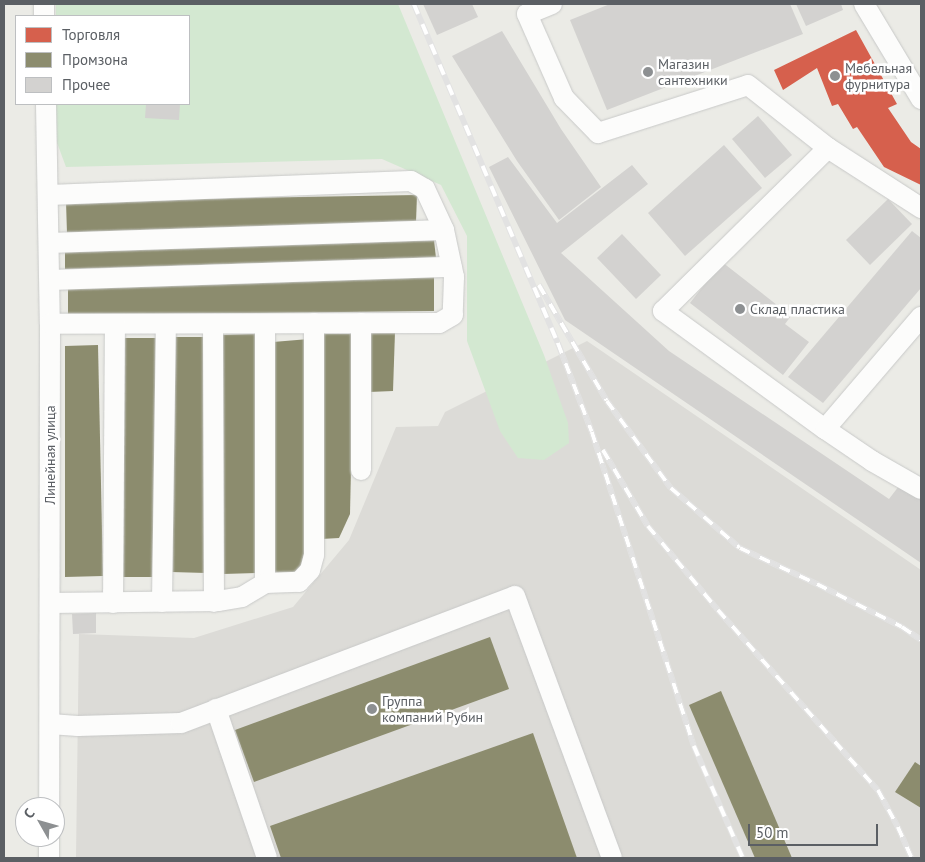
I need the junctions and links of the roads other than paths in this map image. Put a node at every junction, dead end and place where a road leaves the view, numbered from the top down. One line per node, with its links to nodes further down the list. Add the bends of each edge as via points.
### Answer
1 (552, 4): 5 (street, via 527,14 564,98 598,133 748,86)
2 (864, 4): 3 (street)
3 (921, 99)
4 (46, 105): 6 (street, Линейная улица)
5 (828, 148): 7 (street); 20 (street, via 663,311)
6 (48, 195): 8 (street, via 411,181 425,189); 9 (street, Линейная улица)
7 (921, 208)
8 (444, 230): 9 (street); 10 (street)
9 (49, 243): 11 (street, Линейная улица)
10 (452, 267): 11 (street); 13 (street, via 453,315 439,323)
11 (50, 280): 14 (street, Линейная улица)
12 (921, 317): 20 (street)
13 (361, 323): 19 (street); 21 (street)
14 (50, 324): 15 (street); 26 (street, Линейная улица)
15 (115, 324): 16 (street); 27 (street)
16 (166, 324): 17 (street); 24 (street)
17 (212, 324): 18 (street); 25 (street)
18 (265, 324): 19 (street); 23 (street)
19 (314, 324): 23 (street, via 314,555 310,570 299,582)
20 (825, 429): 22 (street)
21 (361, 470)
22 (921, 489)
23 (265, 583): 25 (street, via 242,597)
24 (162, 602): 25 (street); 27 (street)
25 (214, 602)
26 (50, 603): 27 (street); 29 (street, Линейная улица)
27 (113, 603)
28 (216, 709): 29 (street, via 181,723); 31 (street); 32 (street, via 515,596)
29 (50, 724): 30 (street, Линейная улица)
30 (49, 797)
31 (267, 858)
32 (612, 858)

